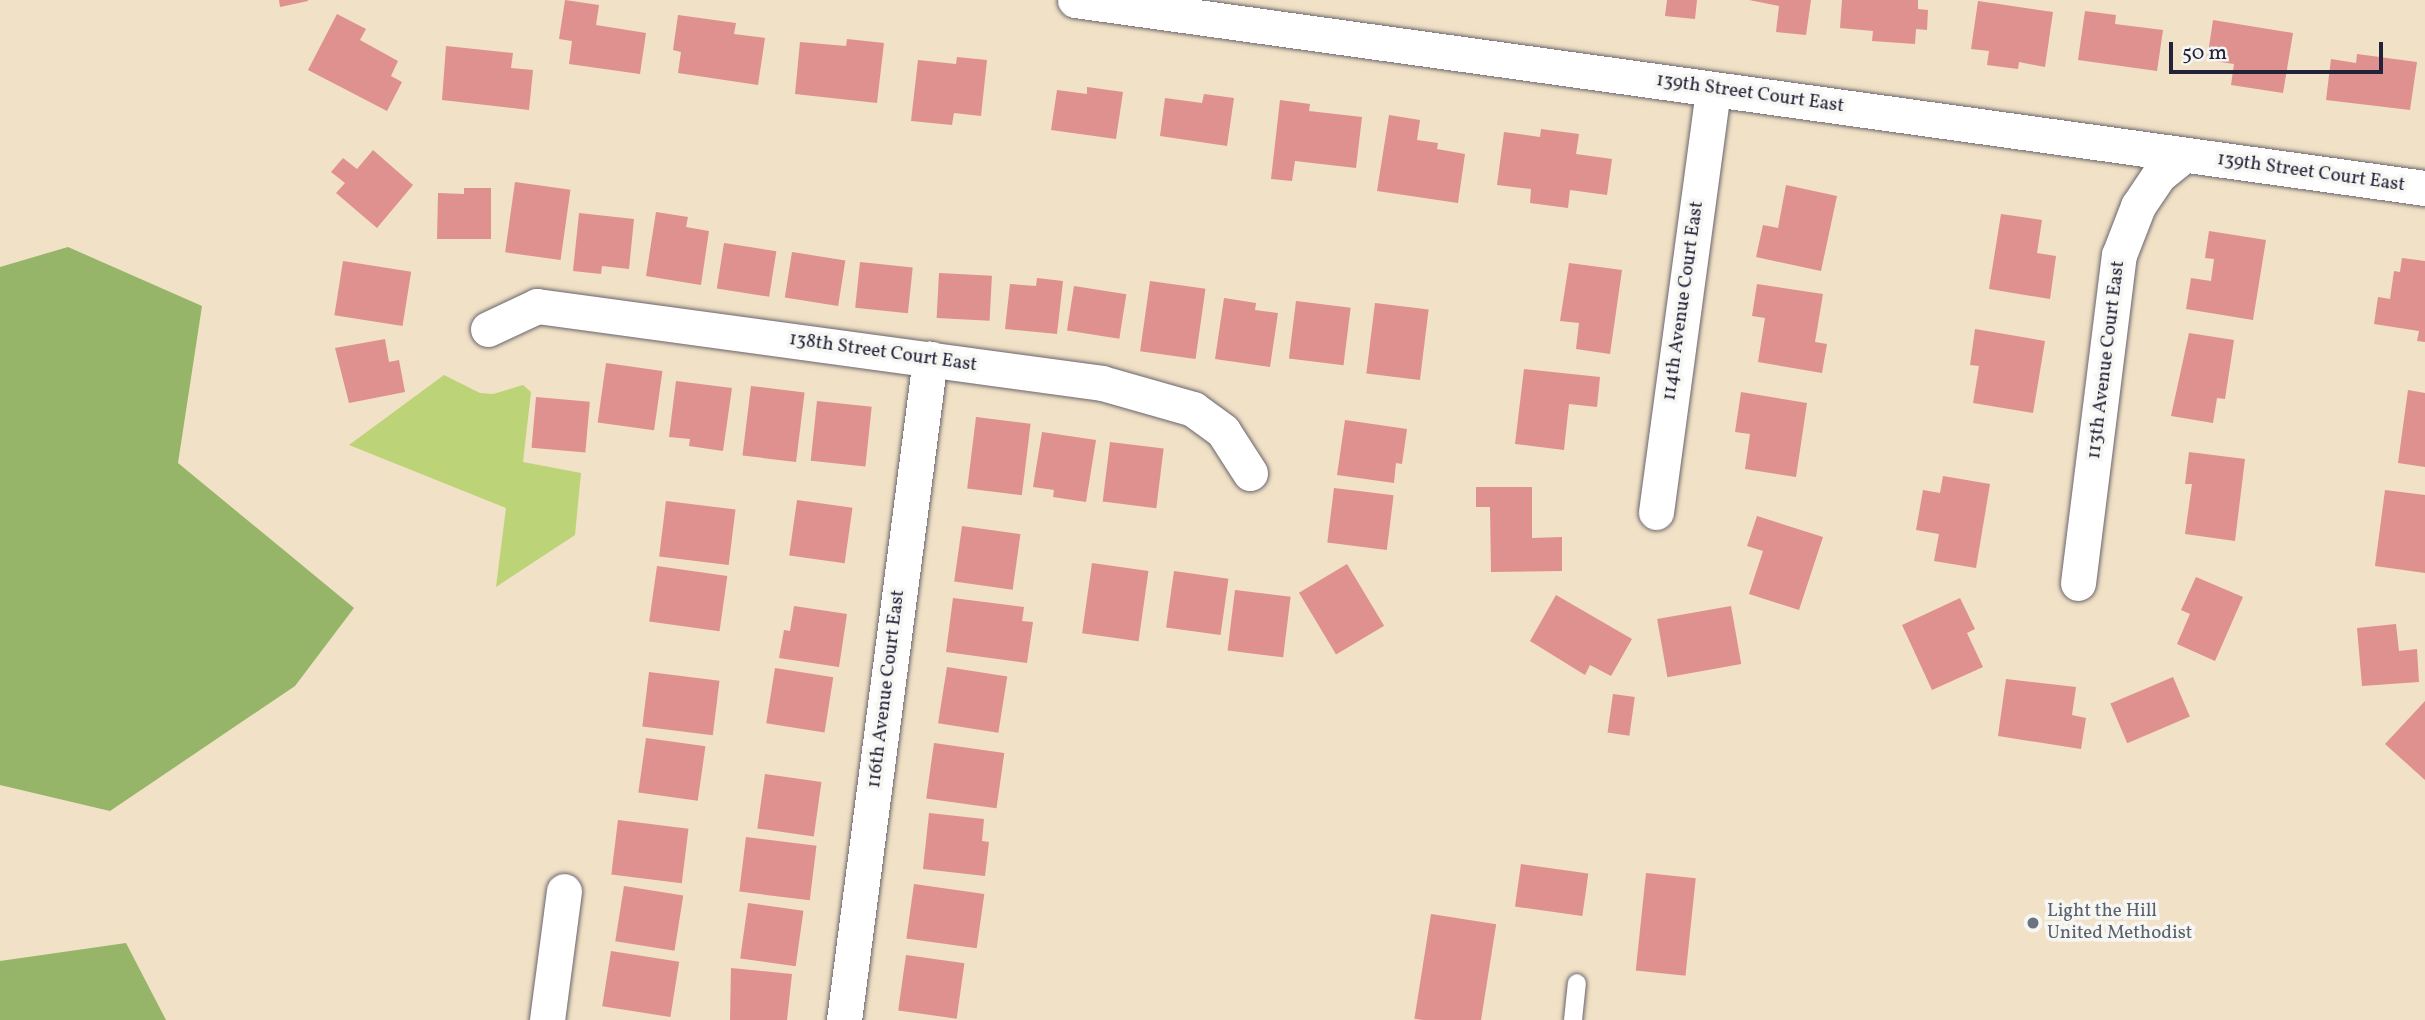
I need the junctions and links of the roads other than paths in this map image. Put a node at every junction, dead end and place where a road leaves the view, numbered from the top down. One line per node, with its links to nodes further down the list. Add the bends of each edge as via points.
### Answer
1 (1075, 0): 2 (street, 139th Street Court East)
2 (1713, 90): 3 (street, 139th Street Court East); 8 (street, 114th Avenue Court East)
3 (2183, 156): 4 (street, 139th Street Court East); 9 (street, 113th Avenue Court East, via 2158,176 2138,206 2119,255)
4 (2425, 188)
5 (488, 329): 6 (street, 138th Street Court East, via 537,306)
6 (930, 359): 7 (street, 138th Street Court East, via 1146,392 1193,409 1223,431); 13 (street, 116th Avenue Court East)
7 (1250, 473)
8 (1656, 512)
9 (2078, 583)
10 (564, 891): 12 (street)
11 (1577, 983): 14 (lane)
12 (547, 1020)
13 (844, 1020)
14 (1573, 1020)

